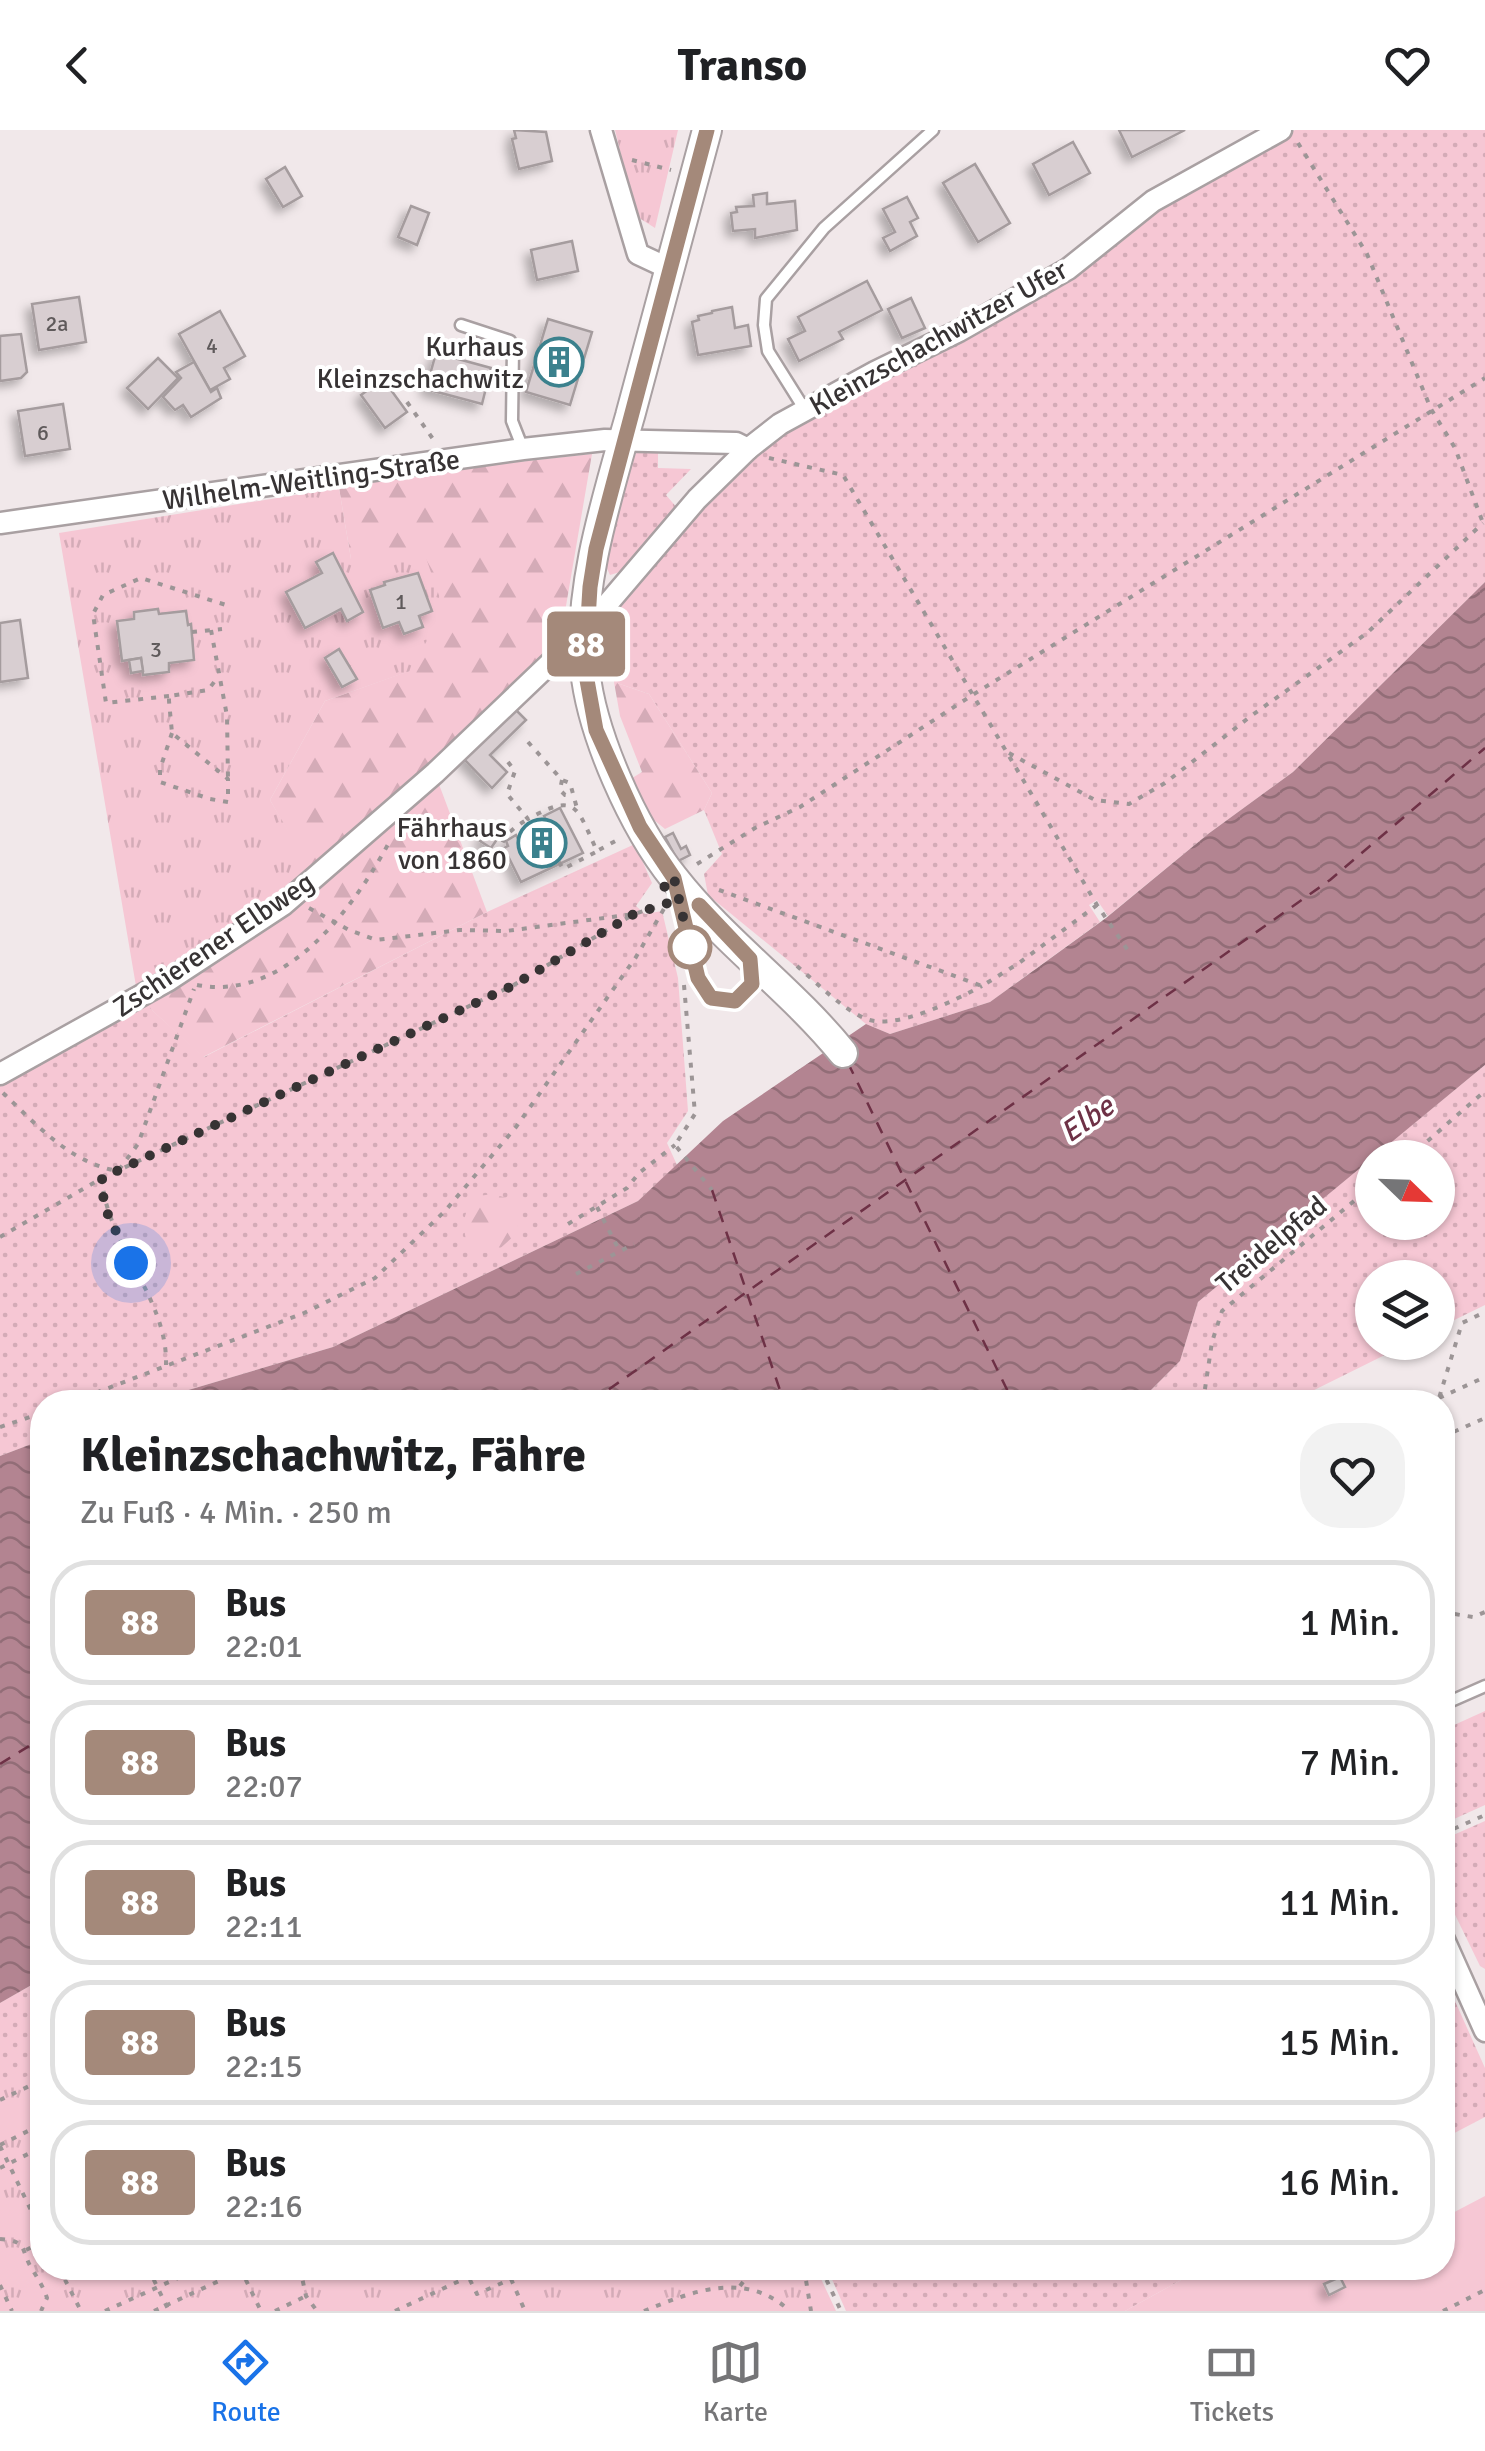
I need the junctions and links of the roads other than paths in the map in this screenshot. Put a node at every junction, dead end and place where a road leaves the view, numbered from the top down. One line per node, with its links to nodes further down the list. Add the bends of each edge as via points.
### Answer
1 (601, 130): 5 (street, via 638,254)
2 (707, 130): 5 (street)
3 (933, 130): 7 (lane, via 824,228 766,299 768,351)
4 (1268, 133): 7 (street, Kleinzschachwitzer Ufer, via 1154,201 1068,269)
5 (670, 269): 8 (street)
6 (461, 325): 9 (lane, via 510,341 512,420)
7 (805, 410): 10 (street, Kleinzschachwitzer Ufer)
8 (623, 441): 9 (street, Wilhelm-Weitling-Straße); 10 (street, via 736,443); 12 (street, via 596,549)
9 (522, 449): 11 (street, Wilhelm-Weitling-Straße)
10 (748, 449): 12 (street, Kleinzschachwitzer Ufer)
11 (0, 523)
12 (586, 629): 13 (street, via 596,730 640,827); 16 (street, Zschierener Elbweg, via 435,773 283,904 169,980)
13 (679, 882): 14 (street); 14 (lane, via 698,978 711,998 735,1001 752,984)
14 (750, 959): 15 (street)
15 (843, 1053)
16 (0, 1074)
17 (1485, 1686): 18 (lane)
18 (1455, 1699)
19 (1455, 1964): 20 (street)
20 (1485, 2031)

